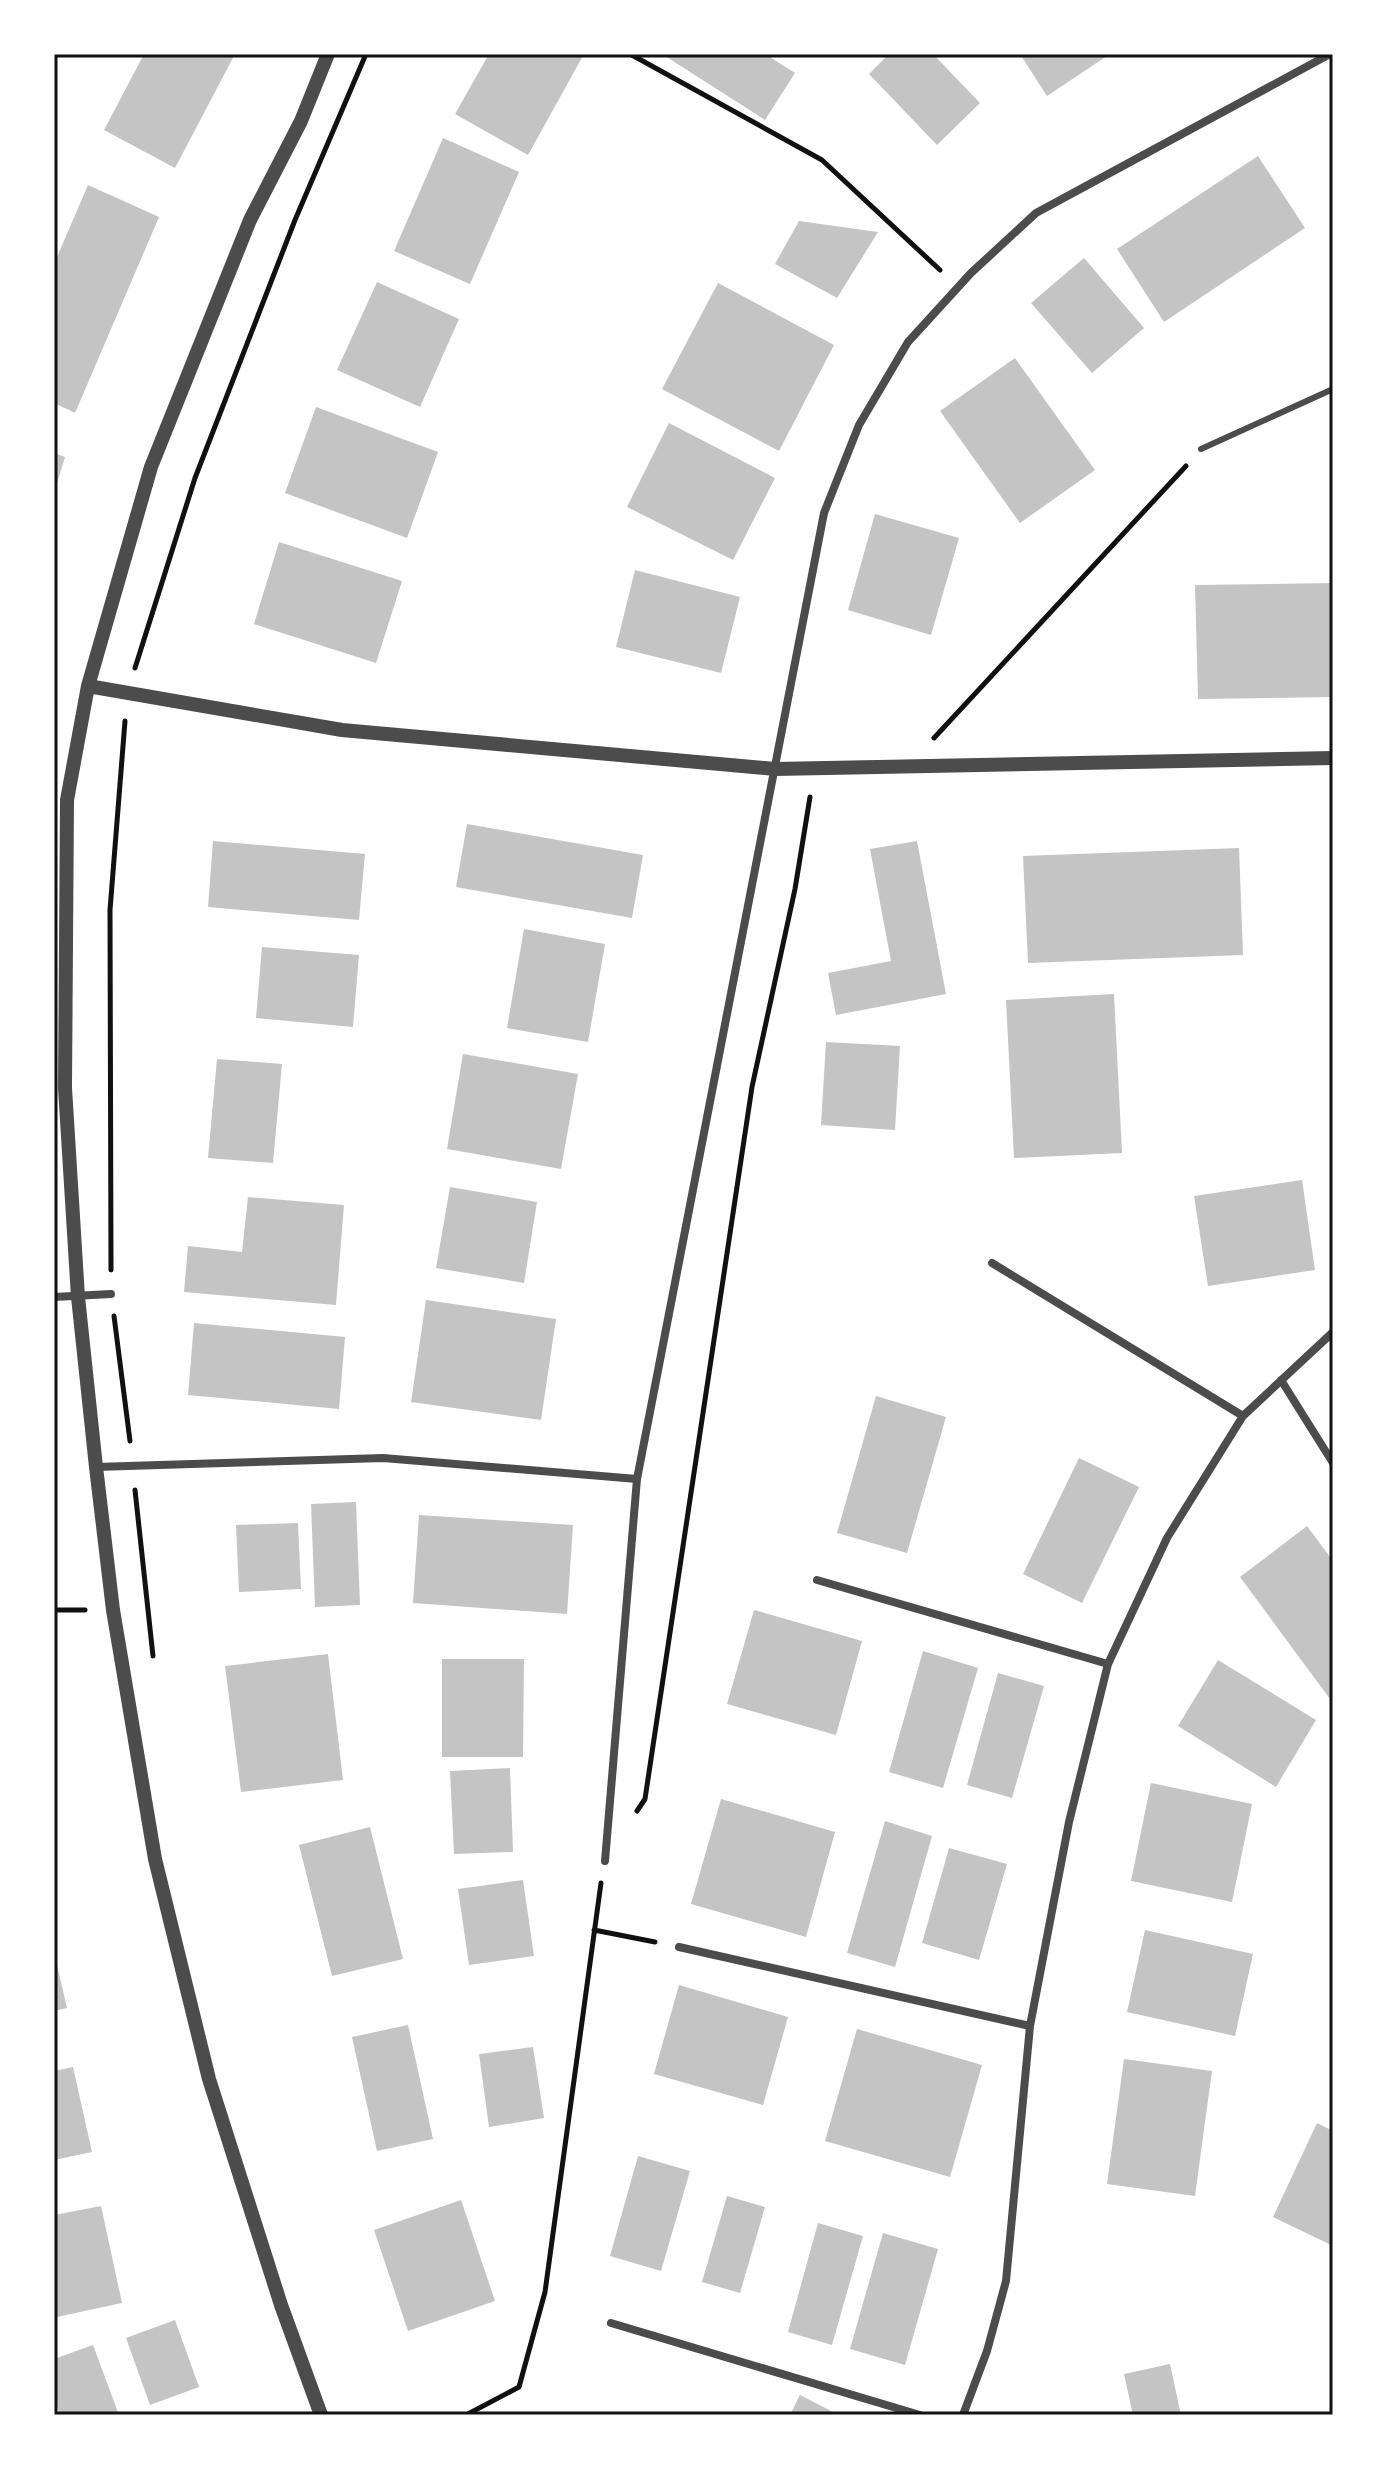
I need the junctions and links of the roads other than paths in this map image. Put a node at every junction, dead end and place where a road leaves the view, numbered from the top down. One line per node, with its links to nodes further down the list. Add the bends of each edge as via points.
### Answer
1 (328, 54): 5 (street, via 301,121 250,220 151,467)
2 (1330, 54): 7 (street, via 1036,213 908,342 859,425 824,513)
3 (1333, 389): 4 (lane)
4 (1201, 449)
5 (88, 686): 7 (street, via 342,730); 11 (street, via 67,800 65,1088)
6 (1333, 758): 7 (street)
7 (775, 769): 17 (street)
8 (992, 1263): 14 (street)
9 (111, 1294): 11 (street)
10 (54, 1297): 11 (street)
11 (78, 1297): 16 (street)
12 (1333, 1332): 13 (street)
13 (1281, 1380): 14 (street); 15 (street)
14 (1243, 1416): 19 (street, via 1167,1538)
15 (1333, 1463)
16 (96, 1467): 17 (street, via 383,1458); 24 (street, via 113,1610 155,1859 181,1974 271,2275)
17 (637, 1479): 20 (street)
18 (817, 1580): 19 (street)
19 (1108, 1664): 22 (street, via 1069,1822)
20 (605, 1861)
21 (679, 1947): 22 (street)
22 (1030, 2026): 26 (street, via 1006,2281)
23 (611, 2323): 25 (street)
24 (321, 2415)
25 (920, 2415)
26 (963, 2415)

